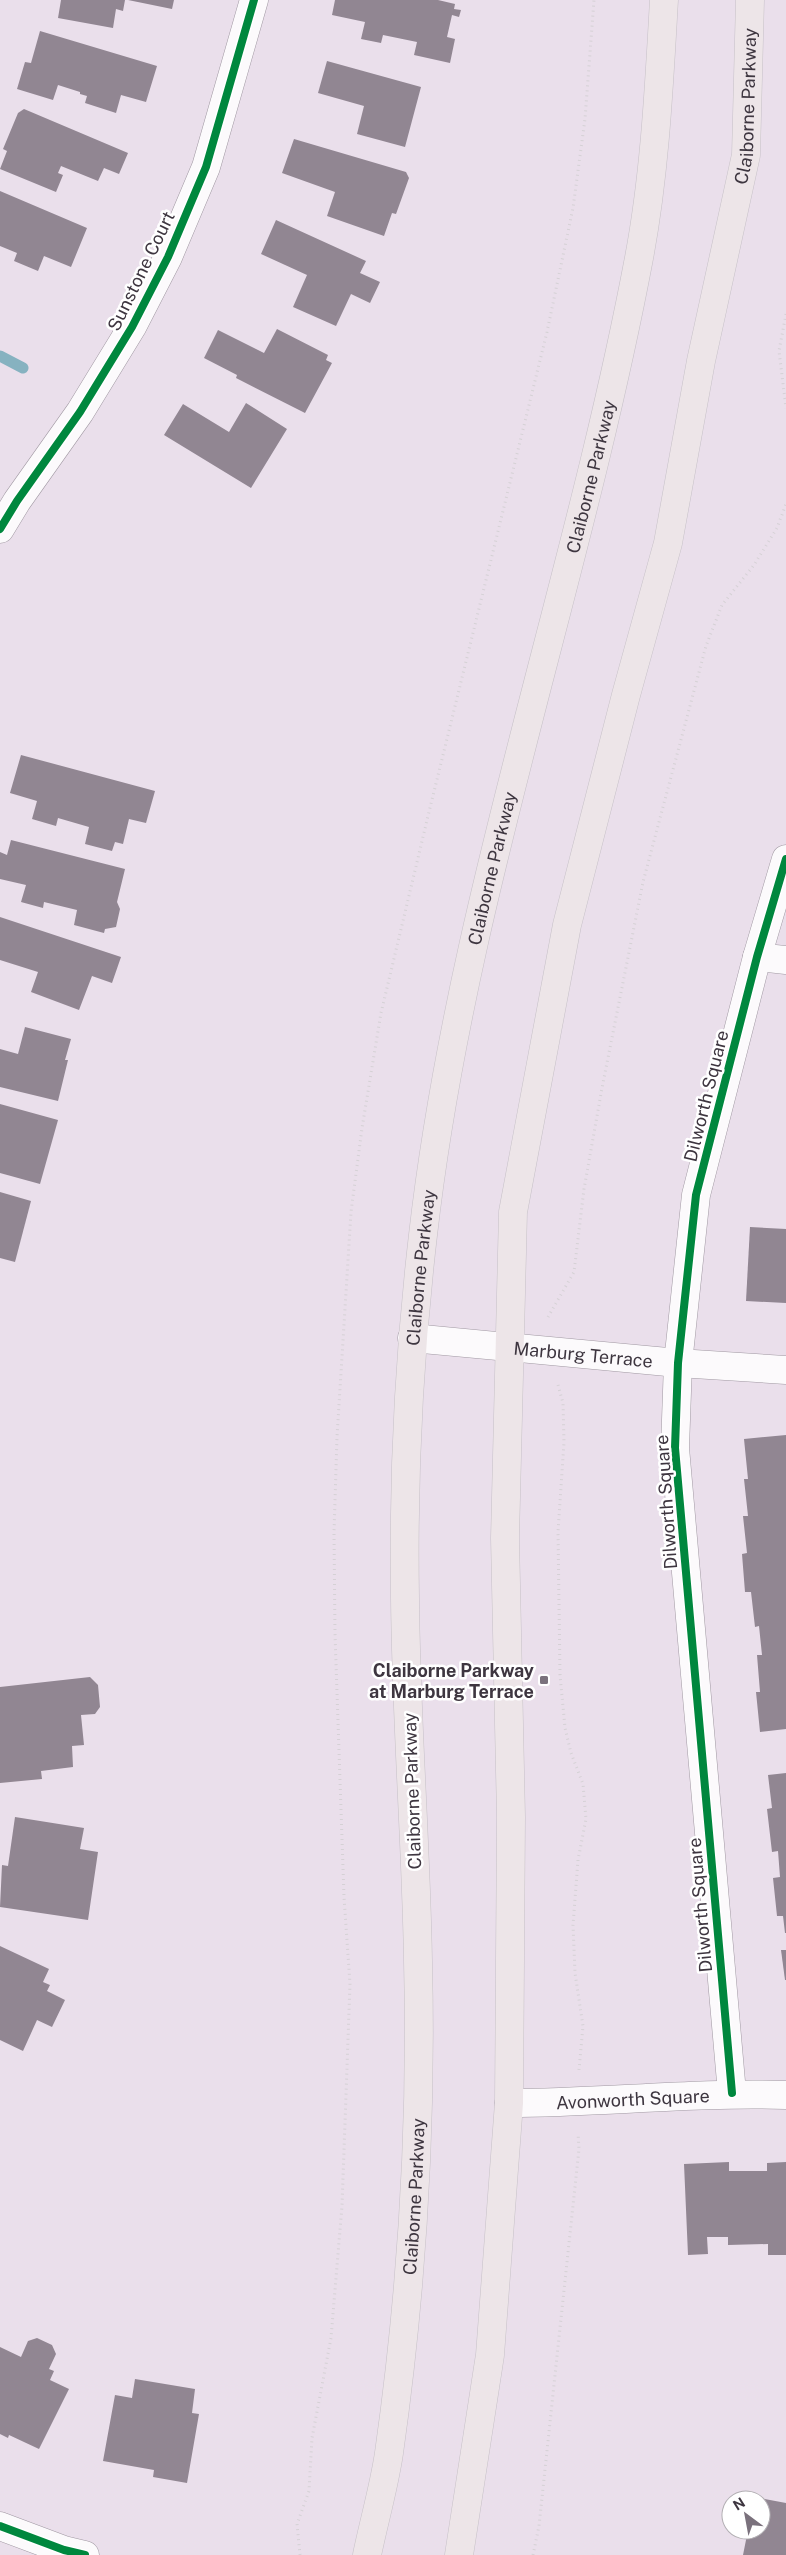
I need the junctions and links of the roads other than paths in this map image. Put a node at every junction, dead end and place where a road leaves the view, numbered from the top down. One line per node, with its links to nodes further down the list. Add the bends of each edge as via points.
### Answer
1 (254, 0): 4 (street, Sunstone Court, via 206,167 168,258 132,327 80,412)
2 (664, 0): 8 (main road, Claiborne Parkway, via 656,138 640,253 616,367 473,946 445,1085 424,1225)
3 (750, 0): 9 (main road, Claiborne Parkway, via 746,155 701,361 668,543 567,925 513,1212)
4 (0, 529)
5 (786, 859): 6 (street, Dilworth Square)
6 (757, 957): 7 (street); 10 (street, Dilworth Square, via 696,1195)
7 (786, 960)
8 (412, 1338): 9 (street, Marburg Terrace); 17 (main road, Claiborne Parkway, via 405,1507 405,1602 418,1965 417,2131 407,2296 388,2460)
9 (509, 1348): 10 (street, Marburg Terrace); 14 (main road, Claiborne Parkway, via 504,1538 511,1817)
10 (678, 1364): 11 (street, Marburg Terrace); 12 (street, Dilworth Square, via 675,1448)
11 (786, 1370)
12 (732, 2093): 13 (street, Avonworth Square); 14 (street, Avonworth Square, via 574,2103)
13 (786, 2095)
14 (509, 2103): 18 (main road, Claiborne Parkway, via 490,2355)
15 (0, 2526): 16 (street)
16 (85, 2555)
17 (367, 2555)
18 (459, 2555)

